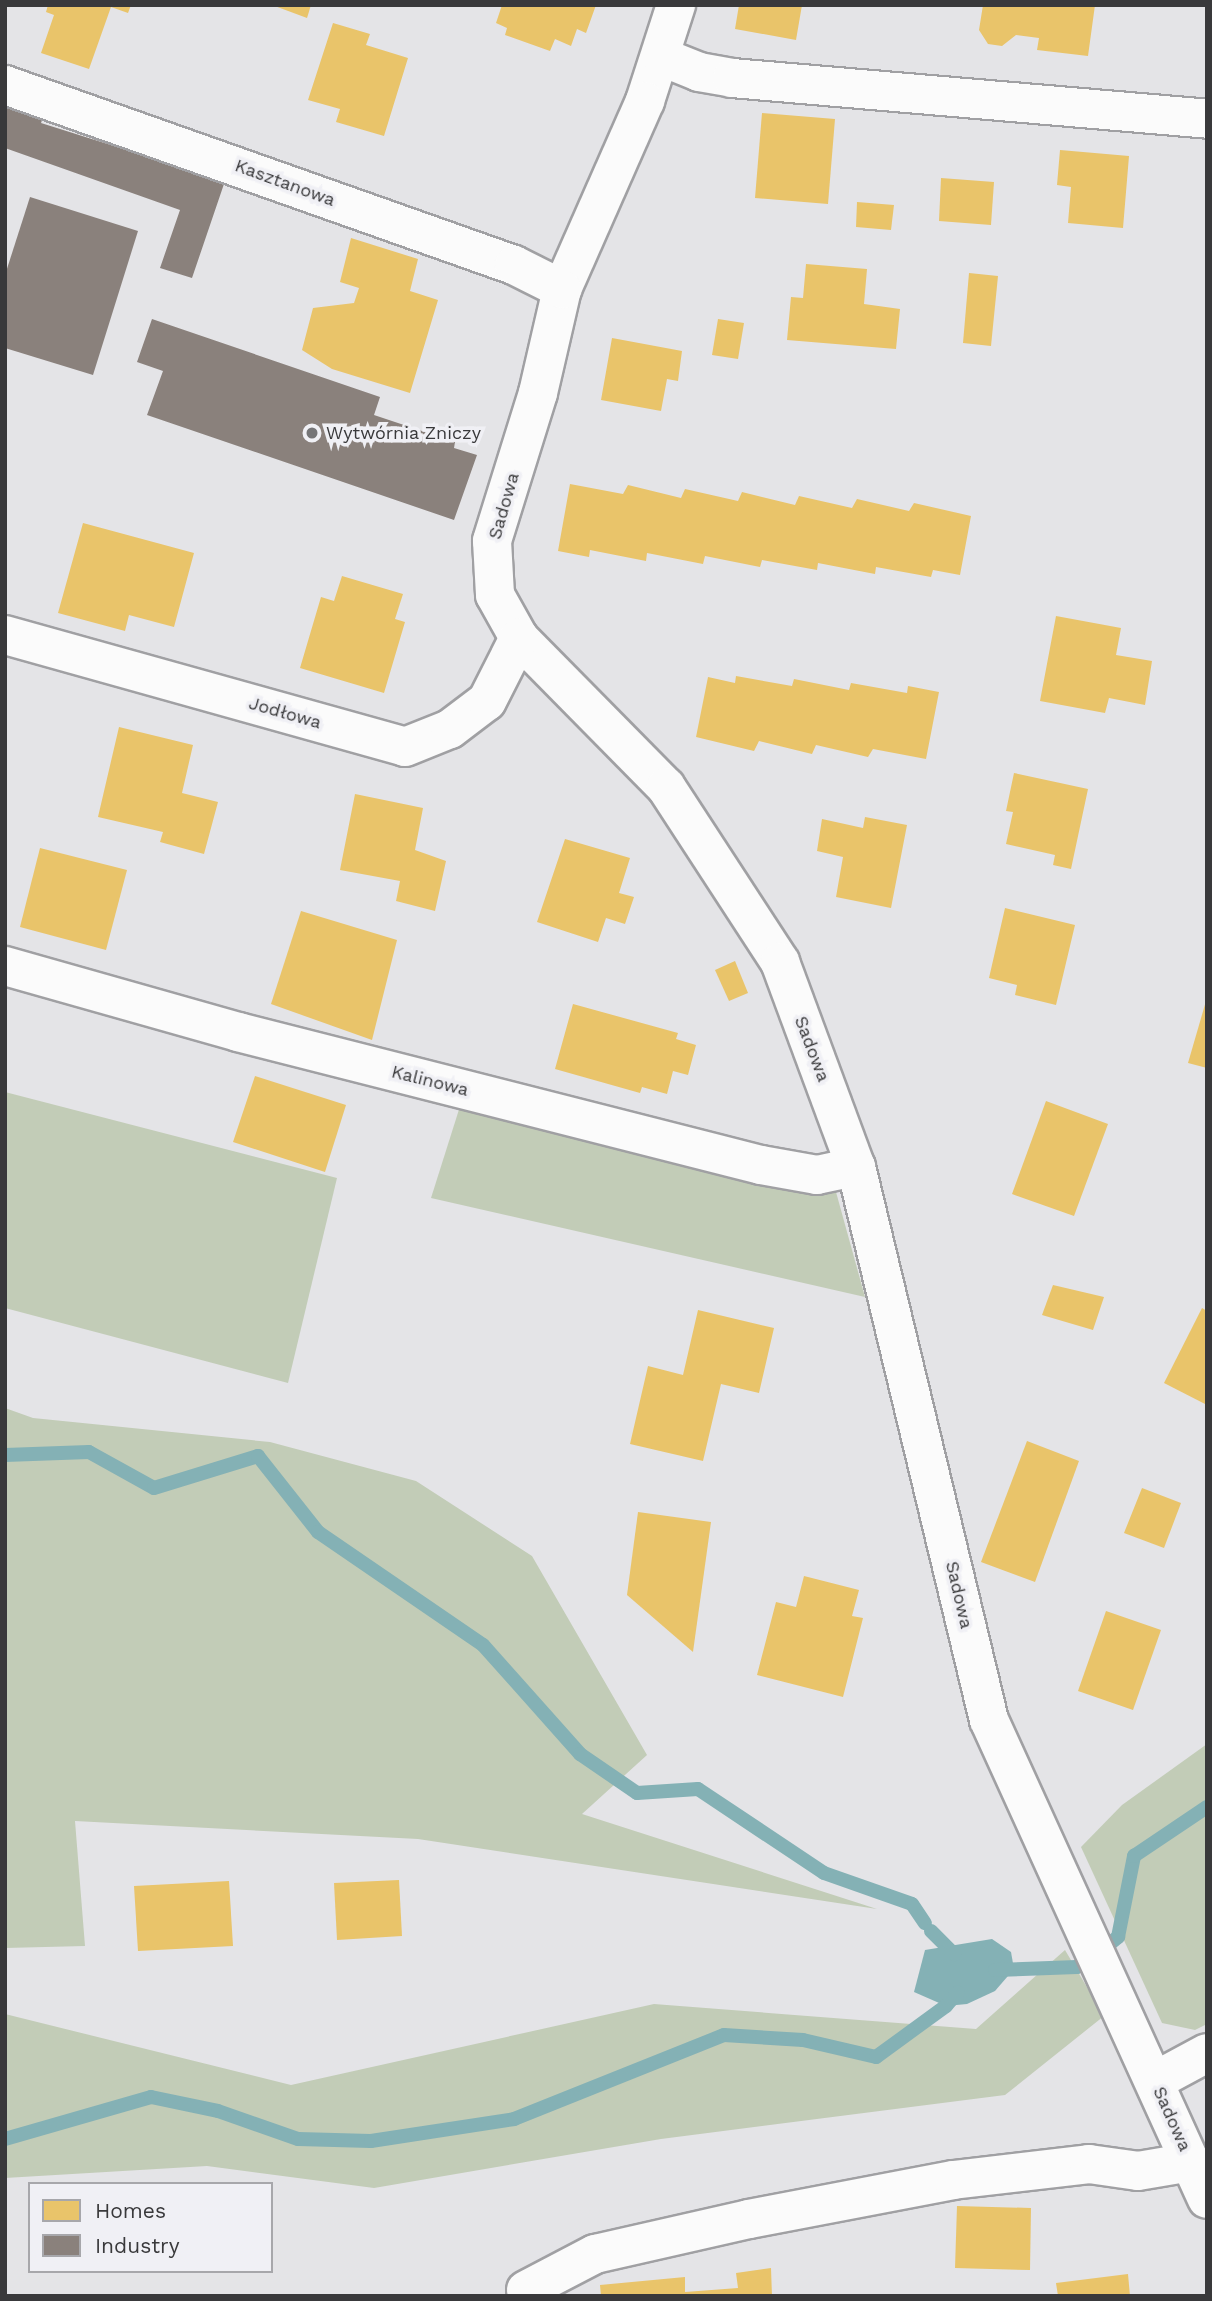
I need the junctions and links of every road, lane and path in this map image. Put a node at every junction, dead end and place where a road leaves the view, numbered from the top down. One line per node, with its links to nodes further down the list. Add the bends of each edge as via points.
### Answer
1 (676, 5): 2 (street, Sadowa)
2 (662, 57): 4 (street, via 699,72 732,78); 5 (street, Sadowa)
3 (5, 85): 5 (street, Kasztanowa, via 514,265)
4 (1207, 119)
5 (562, 289): 7 (street, Sadowa, via 538,393 492,541 495,595)
6 (5, 635): 7 (street, Jodłowa, via 405,747 450,729 487,701)
7 (519, 638): 9 (street, Sadowa, via 666,788 779,962)
8 (5, 966): 9 (street, Kalinowa, via 290,1045 761,1165 817,1175)
9 (856, 1167): 11 (street, Sadowa, via 989,1720)
10 (1207, 2053): 11 (street)
11 (1155, 2081): 12 (street, Sadowa)
12 (1191, 2162): 13 (street, Sadowa); 14 (street, Sadowa, via 1138,2171 1089,2164 953,2180 749,2218 595,2254)
13 (1207, 2199)
14 (526, 2290)

